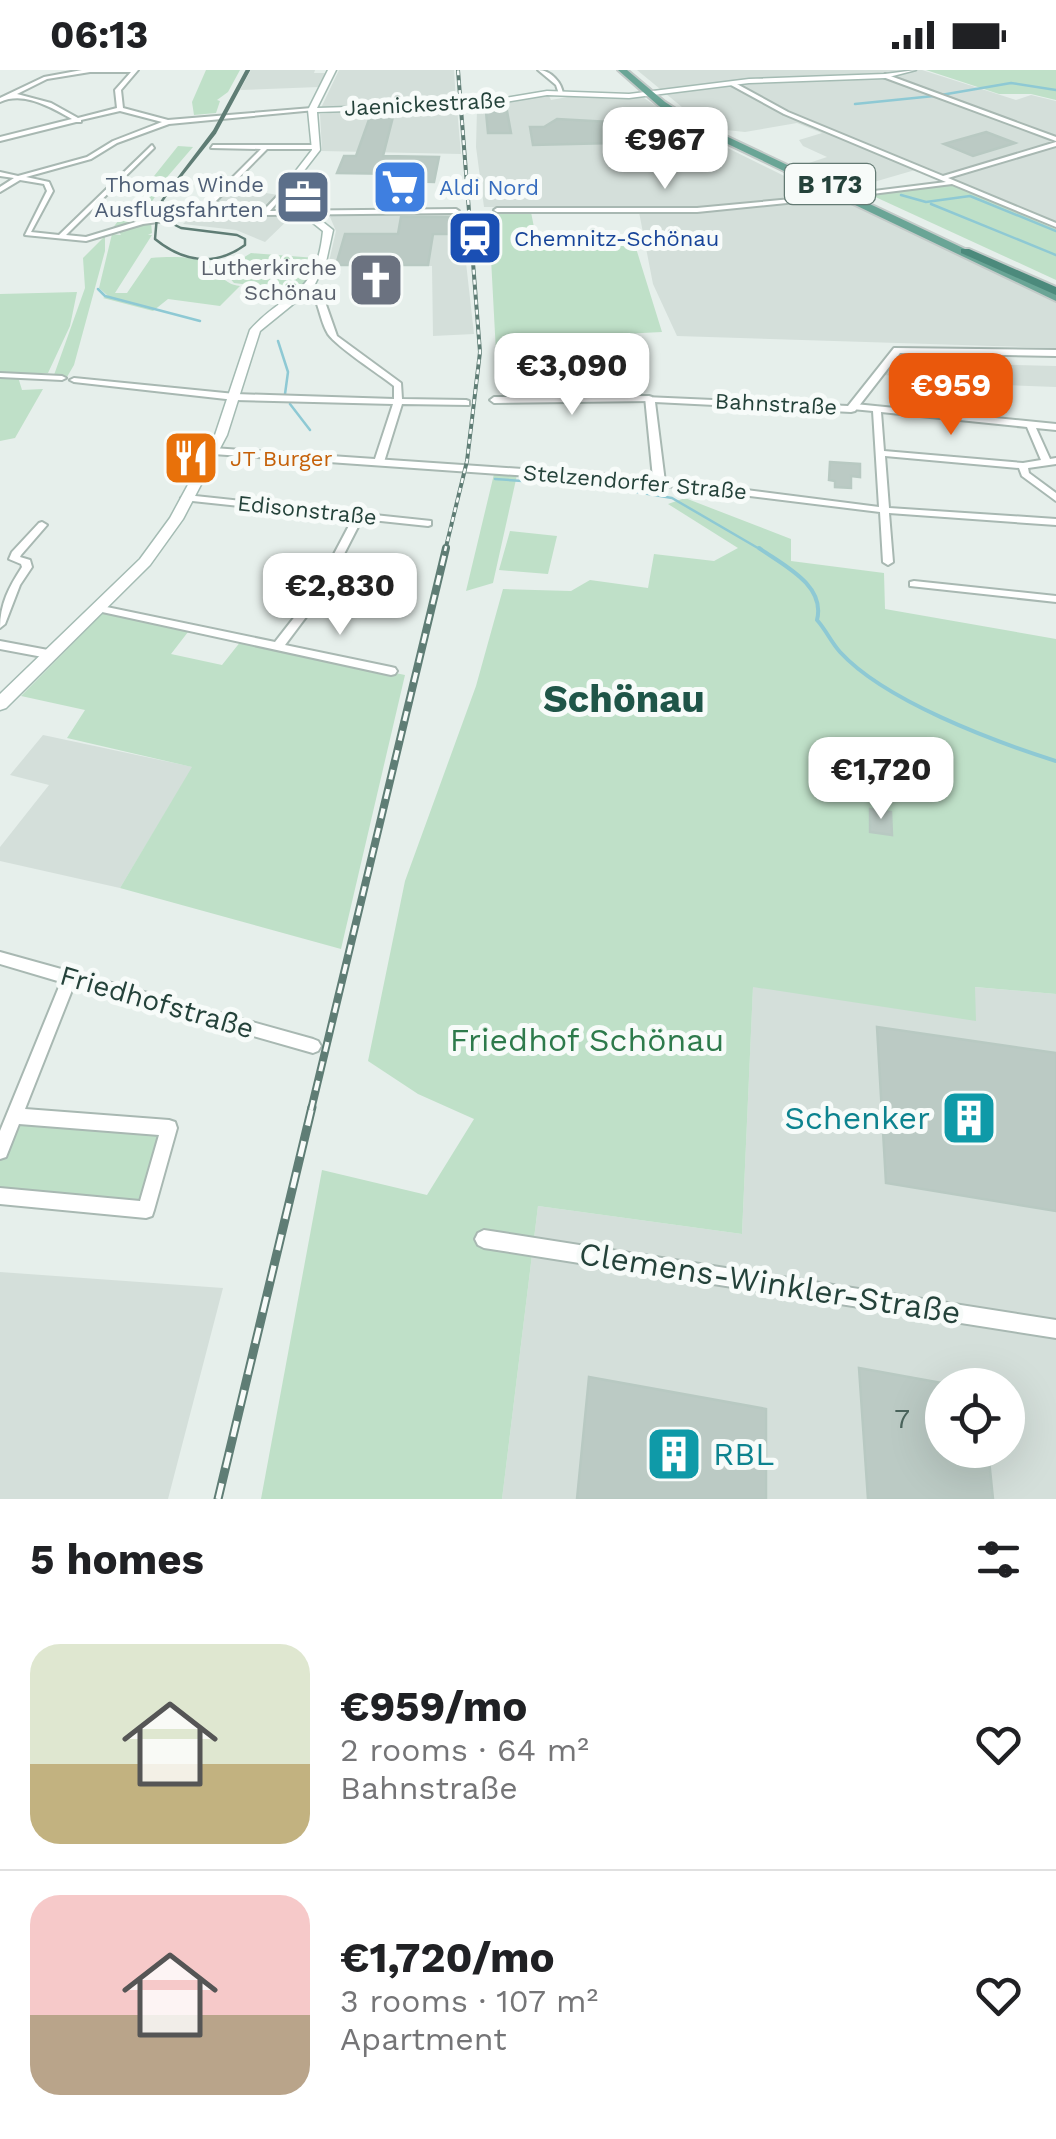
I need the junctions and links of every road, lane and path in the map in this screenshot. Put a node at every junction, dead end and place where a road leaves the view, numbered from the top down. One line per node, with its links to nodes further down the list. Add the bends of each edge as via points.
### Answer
1 (89, 70): 6 (street); 7 (street)
2 (332, 70): 17 (main road)
3 (541, 70): 12 (street)
4 (625, 70): 13 (main road, B 173)
5 (912, 70): 9 (main road, Jaenickestraße)
6 (74, 71): 14 (street)
7 (133, 73): 8 (street); 16 (street, via 118,90)
8 (142, 76)
9 (884, 76): 10 (main road, Jaenickestraße); 21 (street)
10 (733, 84): 13 (main road, Jaenickestraße); 28 (street)
11 (0, 92): 14 (street)
12 (560, 93): 13 (main road, Jaenickestraße); 17 (main road, Jaenickestraße, via 475,105)
13 (653, 94): 41 (main road, B 173, via 691,123)
14 (14, 95): 15 (street); 18 (street)
15 (0, 100)
16 (120, 109): 18 (street); 19 (street)
17 (312, 110): 19 (street); 23 (main road)
18 (76, 119): 20 (street)
19 (168, 122): 27 (street, via 89,158)
20 (0, 138)
21 (1056, 141): 28 (street)
22 (213, 147): 25 (street)
23 (316, 147): 25 (street); 31 (main road)
24 (152, 148): 40 (street)
25 (263, 150): 34 (street)
26 (0, 174): 27 (street)
27 (20, 178): 30 (street); 40 (street, via 47,183 50,191 27,234)
28 (942, 178): 29 (street)
29 (953, 182): 32 (street); 39 (street)
30 (0, 190)
31 (285, 190): 37 (main road); 38 (street)
32 (866, 194)
33 (834, 197): 36 (street, via 697,210)
34 (207, 206): 38 (street); 40 (street, via 99,236)
35 (456, 210): 37 (street)
36 (497, 210)
37 (309, 212): 38 (street); 42 (main road, via 328,237)
38 (265, 213)
39 (1056, 226)
40 (61, 236)
41 (966, 249): 43 (main road, B 173); 43 (highway, B 173)
42 (312, 288): 48 (main road, via 255,330); 51 (street, via 334,337 396,382)
43 (1056, 291)
44 (1056, 356): 53 (street, via 886,361)
45 (0, 375): 46 (street)
46 (62, 378)
47 (74, 380): 48 (street)
48 (236, 397): 51 (street); 57 (main road)
49 (649, 399): 50 (street, Bahnstraße); 53 (street, Bahnstraße); 62 (street)
50 (494, 400)
51 (398, 402): 52 (street); 60 (street)
52 (466, 403)
53 (855, 408): 54 (street, Bahnstraße)
54 (877, 412): 55 (street, Bahnstraße); 58 (street)
55 (1031, 426): 56 (street, Bahnstraße); 59 (street)
56 (1056, 427)
57 (213, 452): 60 (street, Stelzendorfer Straße); 63 (main road)
58 (880, 452): 61 (street); 65 (street)
59 (1051, 461): 61 (street)
60 (379, 462): 62 (street, Stelzendorfer Straße)
61 (1024, 466): 64 (street)
62 (659, 482): 65 (street, Stelzendorfer Straße)
63 (186, 498): 66 (street, Edisonstraße); 73 (main road, via 146,562)
64 (1056, 498)
65 (884, 510): 67 (street, Stelzendorfer Straße); 70 (street)
66 (359, 516): 68 (street, Edisonstraße); 76 (street, via 319,593)
67 (1056, 522)
68 (428, 523)
69 (42, 524): 74 (street, via 16,554 27,567)
70 (888, 562)
71 (914, 584): 72 (street)
72 (1056, 600)
73 (97, 608): 76 (street); 77 (main road)
74 (0, 624)
75 (0, 645): 77 (street)
76 (279, 645): 78 (street)
77 (48, 654): 79 (main road)
78 (392, 671)
79 (0, 704)
80 (0, 958): 81 (street, Friedhofstraße)
81 (70, 977): 82 (street, Friedhofstraße); 83 (street)
82 (314, 1046)
83 (14, 1116): 84 (street); 85 (street, via 170,1128 146,1210)
84 (0, 1151)
85 (0, 1196)
86 (484, 1240): 87 (street, Clemens-Winkler-Straße)
87 (1056, 1329)

